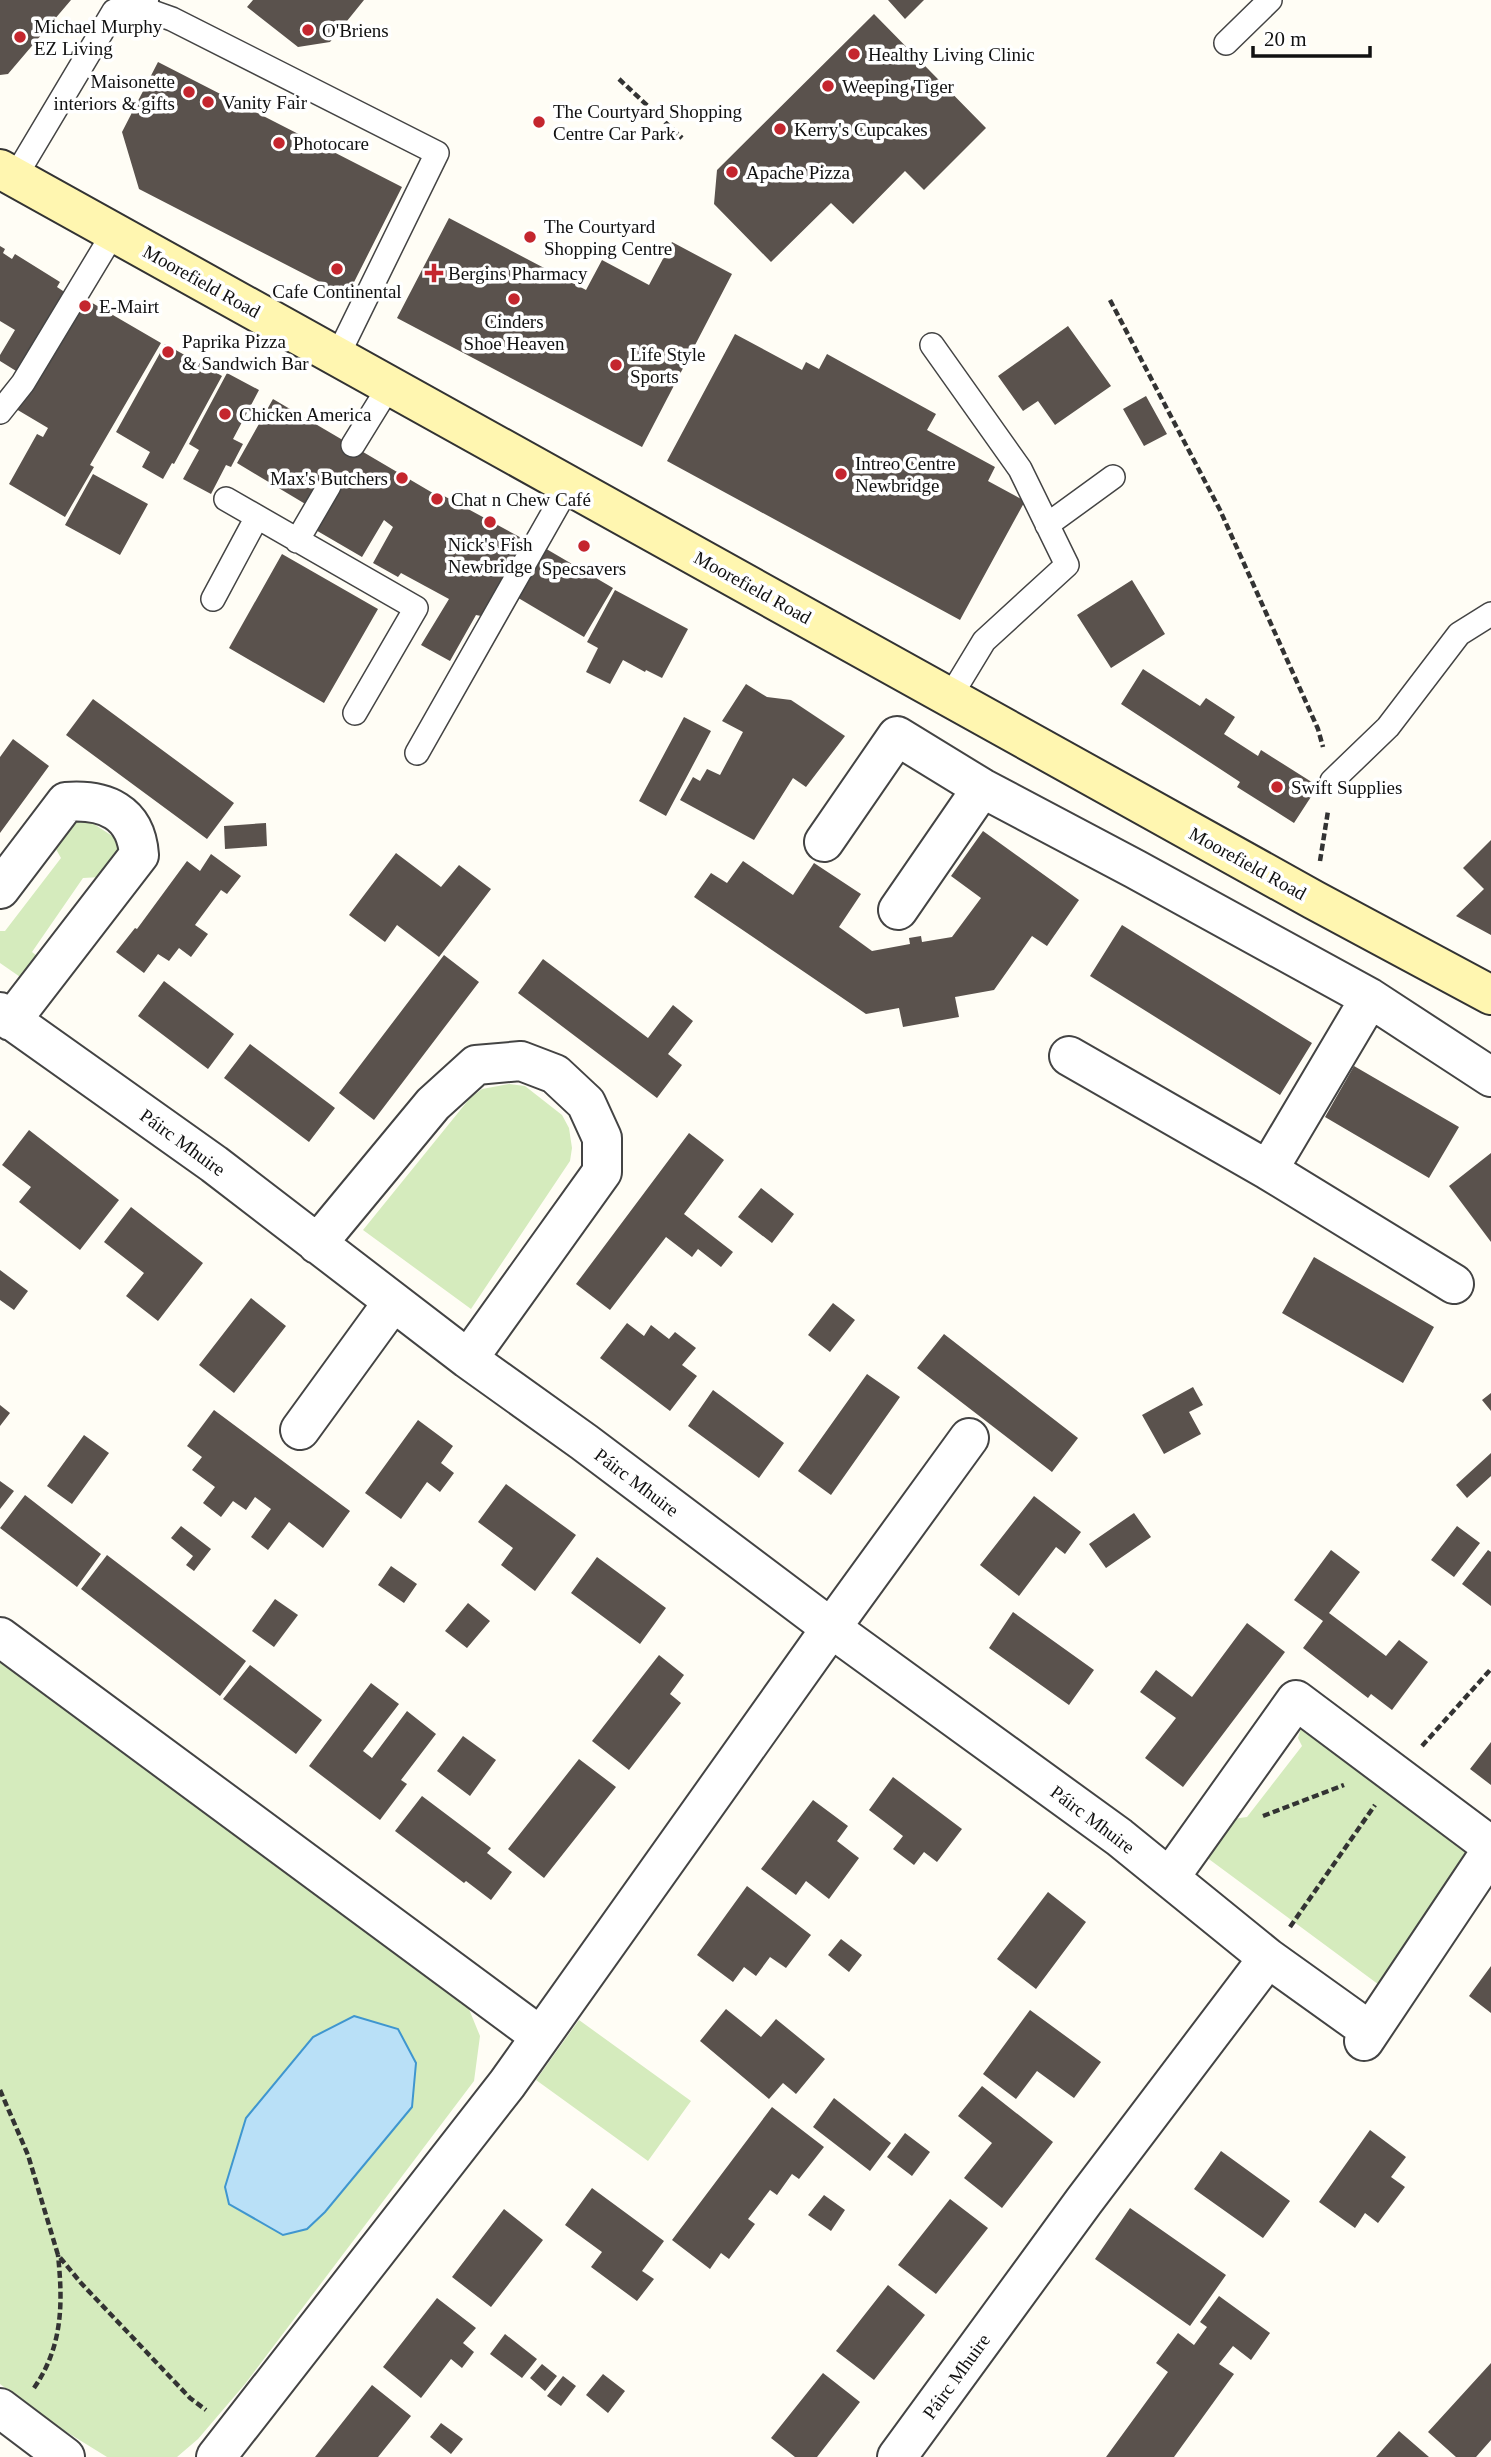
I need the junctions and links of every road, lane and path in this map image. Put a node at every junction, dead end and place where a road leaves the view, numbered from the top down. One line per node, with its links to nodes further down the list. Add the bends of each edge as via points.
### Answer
1 (1270, 0): 3 (lane)
2 (123, 5): 6 (lane); 10 (lane, via 172,19 437,153)
3 (1226, 43)
4 (619, 79): 5 (path)
5 (682, 138)
6 (8, 173): 7 (street, Moorefield Road)
7 (114, 232): 10 (street, Moorefield Road); 12 (lane, via 23,383)
8 (1110, 300): 26 (path, via 1220,510 1318,729)
9 (932, 345): 19 (lane, via 1020,469)
10 (337, 357): 11 (street, Moorefield Road)
11 (390, 385): 13 (lane); 15 (street, Moorefield Road)
12 (0, 412)
13 (353, 446)
14 (1113, 477): 19 (lane)
15 (569, 485): 23 (street, Moorefield Road); 25 (lane)
16 (328, 486): 20 (lane)
17 (226, 499): 18 (lane)
18 (257, 517): 20 (lane); 21 (lane)
19 (1047, 525): 23 (lane, via 1067,565 984,641)
20 (297, 541): 24 (lane, via 415,608)
21 (213, 599)
22 (1491, 614): 26 (lane, via 1459,634 1388,727)
23 (950, 698): 30 (street, Moorefield Road)
24 (355, 713)
25 (417, 753)
26 (1332, 781): 30 (path)
27 (982, 788): 28 (street, via 897,736); 31 (street); 33 (street)
28 (824, 842)
29 (0, 889): 34 (street, via 66,802 104,804 130,823 138,840 139,855)
30 (1314, 900): 32 (street, Moorefield Road)
31 (898, 910)
32 (1491, 995)
33 (1370, 998): 36 (street); 37 (street)
34 (5, 1016): 38 (street, Páirc Mhuire, via 214,1164)
35 (1069, 1056): 37 (street)
36 (1491, 1077)
37 (1268, 1170): 39 (street)
38 (317, 1244): 40 (street, Páirc Mhuire); 41 (street, via 433,1104 476,1065 521,1061 555,1074 586,1103 602,1138 603,1172)
39 (1454, 1284)
40 (393, 1302): 41 (street, Páirc Mhuire); 42 (street)
41 (468, 1359): 44 (street, Páirc Mhuire)
42 (300, 1430)
43 (969, 1438): 44 (street)
44 (831, 1628): 49 (street, Páirc Mhuire); 51 (street)
45 (0, 1637): 51 (street)
46 (1395, 1775): 47 (path, via 1368,1776); 48 (street); 49 (street, via 1296,1700)
47 (1256, 1818)
48 (1491, 1848): 50 (street, Páirc Mhuire, via 1367,2036)
49 (1170, 1877): 50 (street, Páirc Mhuire)
50 (1268, 1958): 57 (street, Páirc Mhuire)
51 (540, 2036): 55 (street)
52 (0, 2090): 53 (path, via 28,2155)
53 (58, 2255): 54 (path, via 62,2293 59,2335 38,2382); 55 (path, via 190,2398)
54 (6, 2413): 56 (street)
55 (225, 2444)
56 (65, 2457)
57 (897, 2457)

